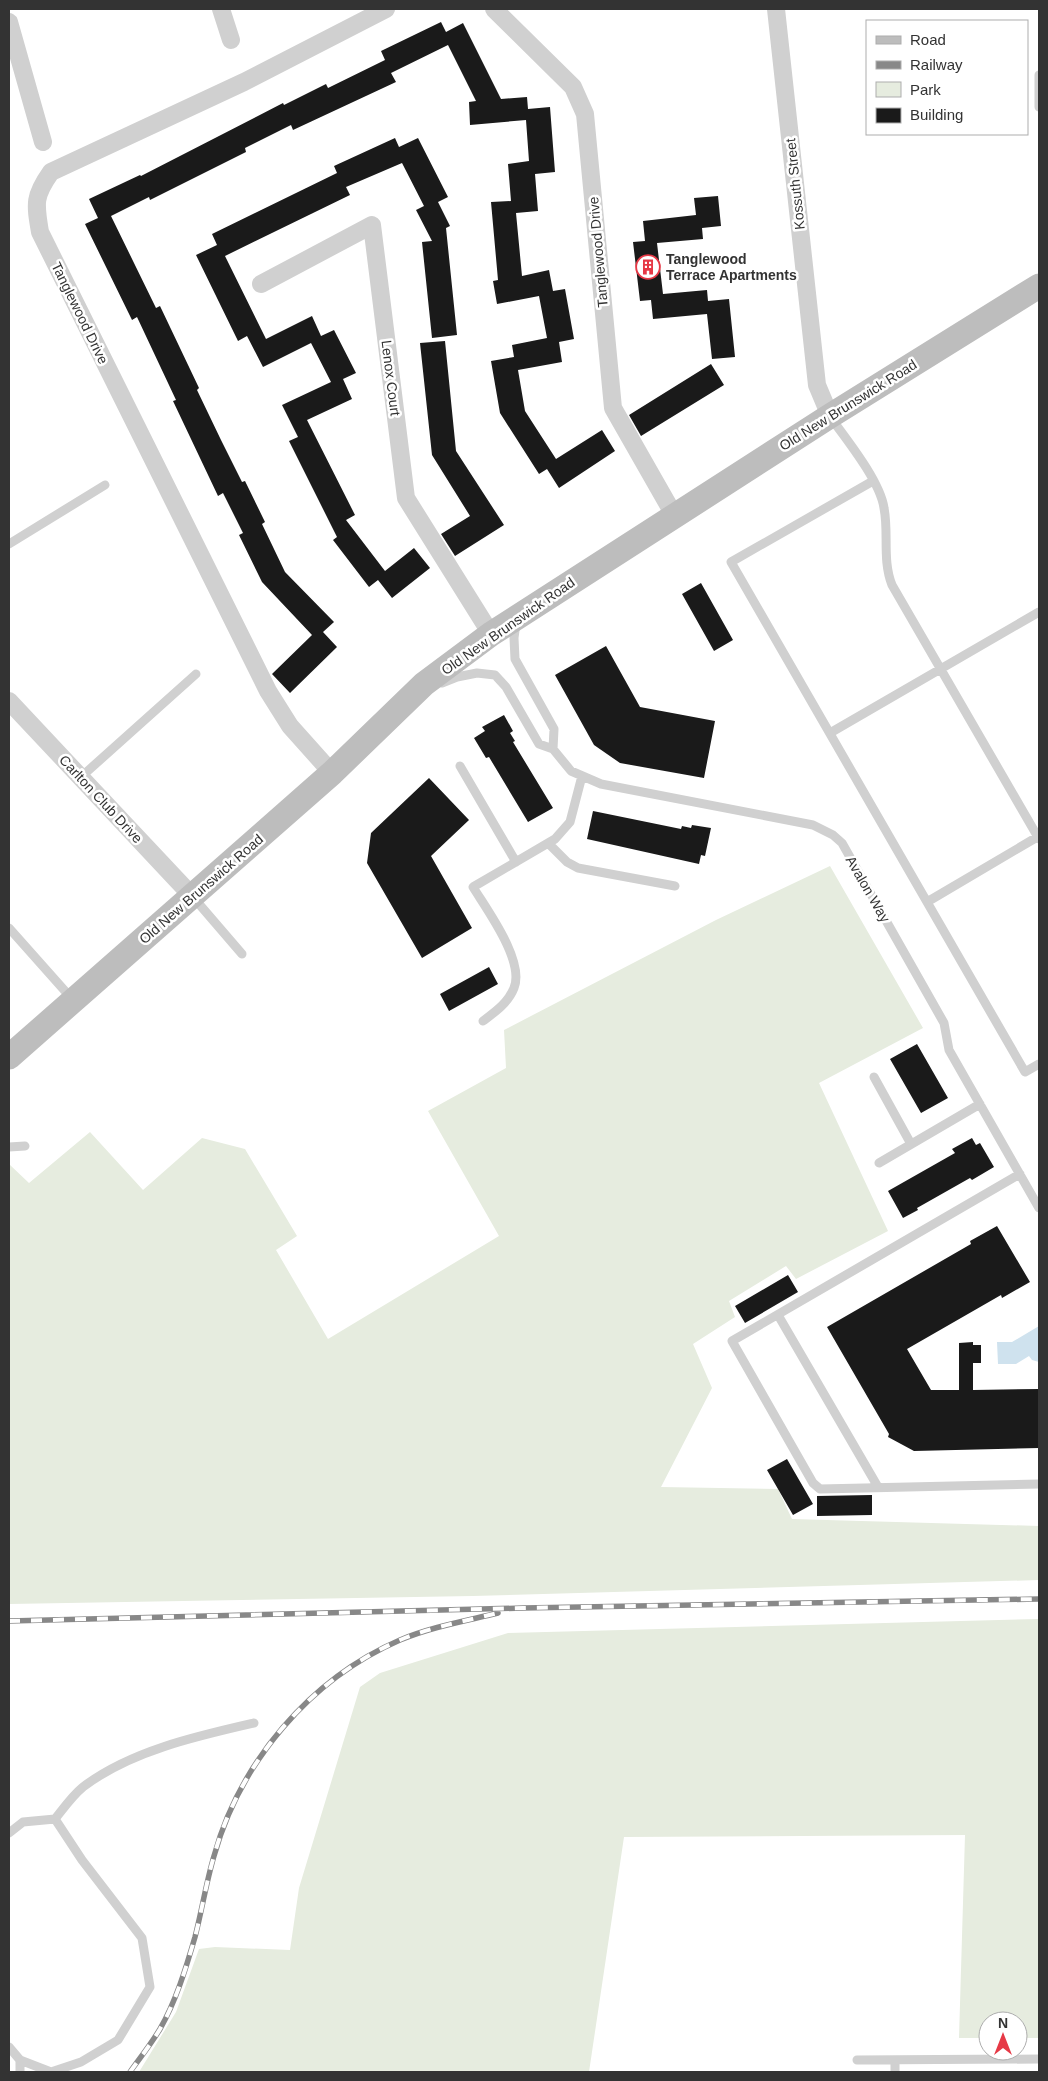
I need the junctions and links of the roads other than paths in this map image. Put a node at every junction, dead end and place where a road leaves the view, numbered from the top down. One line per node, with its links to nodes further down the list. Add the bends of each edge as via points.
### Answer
1 (221, 9): 6 (street)
2 (386, 9): 27 (street, Tanglewood Drive, via 244,82 51,172 40,188 36,208 40,232 268,691 290,726)
3 (494, 9): 15 (street, Tanglewood Drive, via 573,87 585,114 613,408)
4 (776, 9): 12 (street, Kossuth Street, via 817,385)
5 (9, 22): 9 (street)
6 (231, 40)
7 (1039, 75): 8 (lane)
8 (1039, 107)
9 (43, 142)
10 (261, 284): 19 (street, Lenox Court, via 372,225 406,498)
11 (1039, 286): 12 (main road, Old New Brunswick Road)
12 (830, 416): 13 (lane); 15 (main road, Old New Brunswick Road)
13 (873, 480): 20 (lane, via 884,508 888,575); 24 (lane, via 731,562)
14 (105, 485): 16 (lane)
15 (674, 516): 18 (main road, Old New Brunswick Road)
16 (9, 544)
17 (1039, 612): 20 (lane)
18 (517, 617): 19 (main road, Old New Brunswick Road); 25 (lane, via 515,659 554,730)
19 (490, 634): 22 (main road, Old New Brunswick Road)
20 (940, 669): 24 (lane); 30 (lane)
21 (196, 674): 29 (lane)
22 (412, 696): 25 (lane, Avalon Way, via 457,677 477,673 495,675 506,687 538,744); 27 (main road, Old New Brunswick Road)
23 (9, 702): 29 (street, Carlton Club Drive)
24 (830, 733): 35 (lane)
25 (553, 749): 28 (lane, Avalon Way, via 571,771)
26 (460, 766): 32 (lane)
27 (332, 773): 34 (main road, Old New Brunswick Road)
28 (582, 776): 31 (lane, via 570,822 555,840); 43 (lane, Avalon Way, via 601,784 813,825 833,834 842,843 944,1023 949,1050)
29 (80, 777): 34 (street, Carlton Club Drive)
30 (1039, 838): 35 (lane)
31 (548, 843): 32 (lane); 33 (lane, via 578,868)
32 (516, 862): 39 (lane, via 473,886 508,947 516,968 514,988 502,1006)
33 (675, 886)
34 (193, 897): 37 (lane); 38 (main road, Old New Brunswick Road)
35 (927, 902): 41 (lane, via 1025,1072)
36 (9, 928): 38 (lane)
37 (242, 954)
38 (73, 1000): 40 (main road, Old New Brunswick Road)
39 (483, 1021)
40 (9, 1057)
41 (1039, 1064)
42 (874, 1077): 44 (lane)
43 (980, 1104): 44 (lane); 48 (lane, Avalon Way)
44 (911, 1144): 47 (lane)
45 (25, 1146): 46 (lane)
46 (9, 1147)
47 (879, 1163)
48 (1020, 1174): 49 (lane, Avalon Way); 50 (lane)
49 (1039, 1208)
50 (778, 1315): 52 (lane); 52 (lane, via 732,1341 813,1483 820,1489)
51 (1039, 1484): 52 (lane)
52 (878, 1487)
53 (254, 1723): 54 (lane, via 208,1733 135,1757 82,1788)
54 (55, 1819): 55 (lane, via 24,1822); 58 (lane, via 142,1938 150,1987 118,2040 81,2062 51,2072)
55 (9, 1833)
56 (9, 2047): 58 (lane)
57 (1039, 2059): 60 (lane)
58 (20, 2060): 61 (lane)
59 (856, 2060): 60 (lane)
60 (895, 2060): 62 (lane)
61 (20, 2072)
62 (895, 2072)

